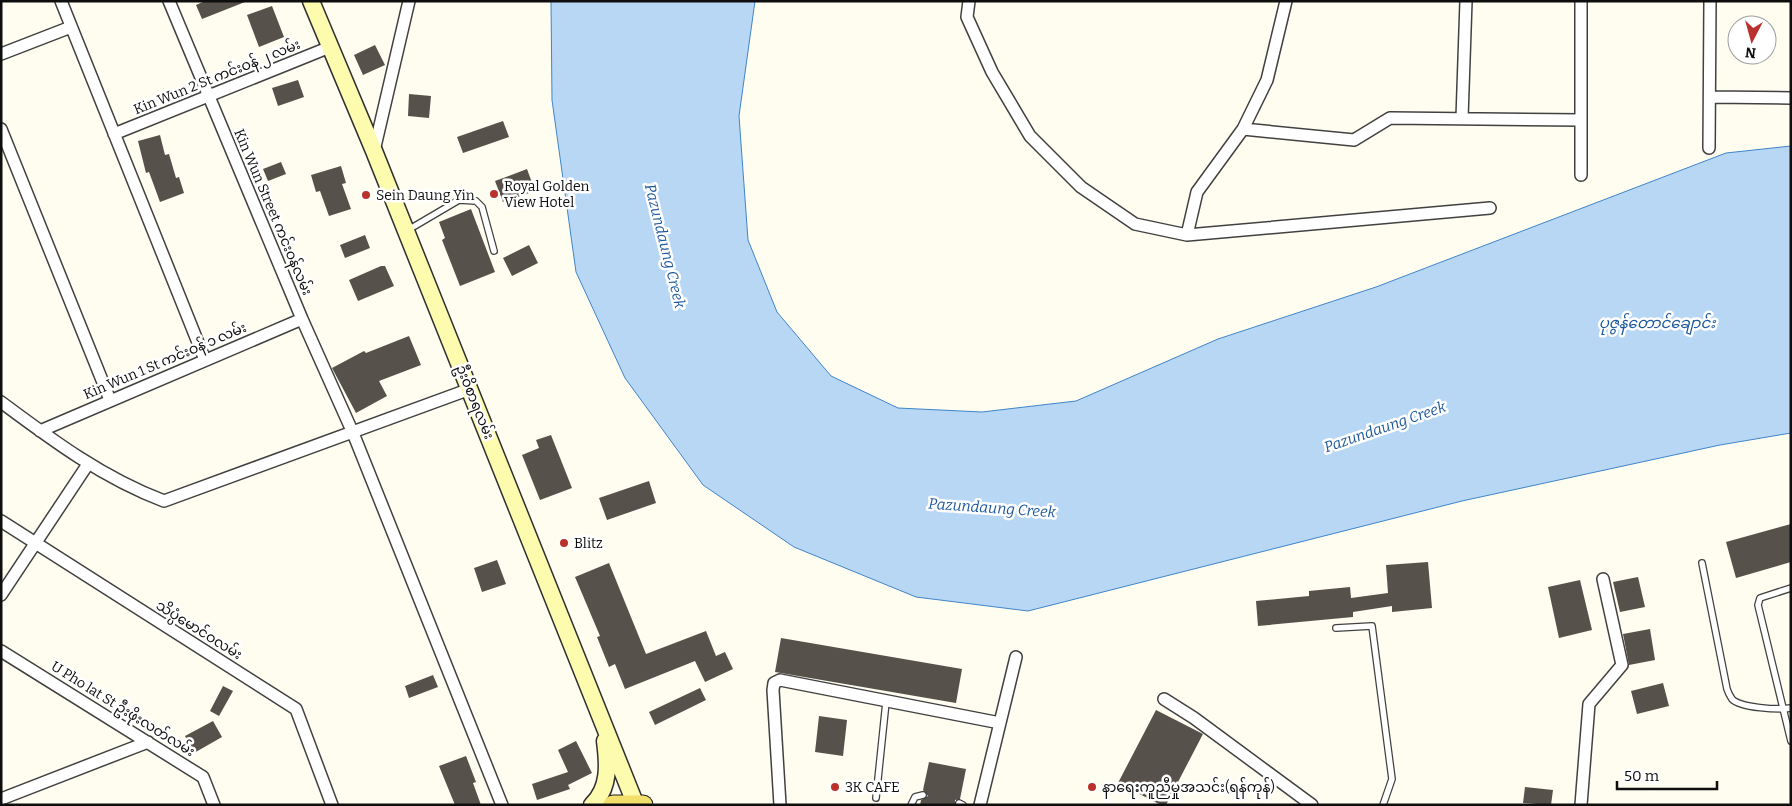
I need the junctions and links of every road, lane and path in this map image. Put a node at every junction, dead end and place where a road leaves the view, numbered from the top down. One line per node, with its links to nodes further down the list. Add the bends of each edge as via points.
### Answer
1 (61, 1): 10 (street)
2 (170, 1): 13 (street, Kin Wun Street ကင်းဝန်လမ်း)
3 (311, 1): 11 (main road, ဦးဝိစာရလမ်း)
4 (409, 1): 22 (street)
5 (968, 1): 26 (street, via 967,17 992,72 1030,136 1081,187 1135,224)
6 (1286, 1): 18 (street, via 1267,80)
7 (1466, 1): 16 (street)
8 (1582, 1): 17 (street)
9 (1710, 1): 14 (street)
10 (71, 27): 12 (street); 20 (street)
11 (330, 47): 13 (street, Kin Wun 2 St ကင်းဝန် ၂ လမ်း); 22 (main road, ဦးဝိစာရလမ်း)
12 (1, 54)
13 (209, 96): 20 (street, Kin Wun 2 St ကင်းဝန် ၂ လမ်း); 28 (street, Kin Wun Street ကင်းဝန်လမ်း)
14 (1710, 96): 15 (street); 21 (street)
15 (1791, 98)
16 (1462, 118): 17 (street); 18 (street, via 1390,118 1354,140)
17 (1581, 120): 23 (street)
18 (1243, 128): 26 (street, via 1197,192)
19 (1, 129): 31 (street)
20 (114, 134): 29 (street)
21 (1709, 148)
22 (374, 151): 25 (main road, ဦးဝိစာရလမ်း)
23 (1581, 175)
24 (1490, 208): 26 (street)
25 (406, 231): 27 (lane, via 459,200 476,201 482,207); 30 (main road, ဦးဝိစာရလမ်း)
26 (1187, 235)
27 (494, 251)
28 (302, 320): 29 (street, Kin Wun 1 St ကင်းဝန် ၁ လမ်း); 34 (street, Kin Wun Street ကင်းဝန်လမ်း)
29 (205, 360): 31 (street, Kin Wun 1 St ကင်းဝန် ၁ လမ်း)
30 (470, 389): 34 (street); 49 (main road, ဦးဝိစာရလမ်း)
31 (110, 400): 33 (street, Kin Wun 1 St ကင်းဝန် ၁ လမ်း)
32 (1, 402): 33 (street)
33 (40, 431): 35 (street)
34 (353, 432): 35 (street, via 164,500 132,489); 59 (street, Kin Wun Street ကင်းဝန်လမ်း)
35 (88, 464): 37 (street)
36 (1, 521): 37 (street, သိပ္ပံမောင်ဝလမ်း)
37 (35, 544): 41 (street); 58 (street, သိပ္ပံမောင်ဝလမ်း, via 296,709)
38 (1702, 563): 48 (lane, via 1726,688 1733,700 1742,705)
39 (1602, 579): 67 (street, via 1622,665 1589,704)
40 (1791, 588): 48 (lane, via 1760,598 1758,605)
41 (1, 594)
42 (1336, 628): 66 (lane, via 1372,626 1392,779)
43 (1, 651): 52 (street, U Pho lat St ဦးဖိုးလတ်လမ်း)
44 (1016, 657): 50 (street)
45 (1164, 700): 65 (street, via 1194,718)
46 (886, 702): 50 (street); 54 (lane); 62 (street, via 780,680 774,683)
47 (1791, 708): 48 (lane)
48 (1782, 709): 51 (lane)
49 (602, 721): 56 (main road, ဦးဝိစာရလမ်း); 60 (main road, via 607,774 601,796)
50 (1000, 723): 64 (street)
51 (1791, 741)
52 (148, 742): 55 (street); 57 (street, U Pho lat St ဦးဖိုးလတ်လမ်း, via 203,777)
53 (923, 794): 63 (lane, via 915,797)
54 (876, 798)
55 (1, 799)
56 (639, 804): 61 (main road)
57 (214, 805)
58 (332, 805)
59 (502, 805)
60 (592, 805)
61 (613, 805)
62 (780, 805)
63 (911, 805)
64 (980, 805)
65 (1312, 805)
66 (1383, 805)
67 (1581, 805)

